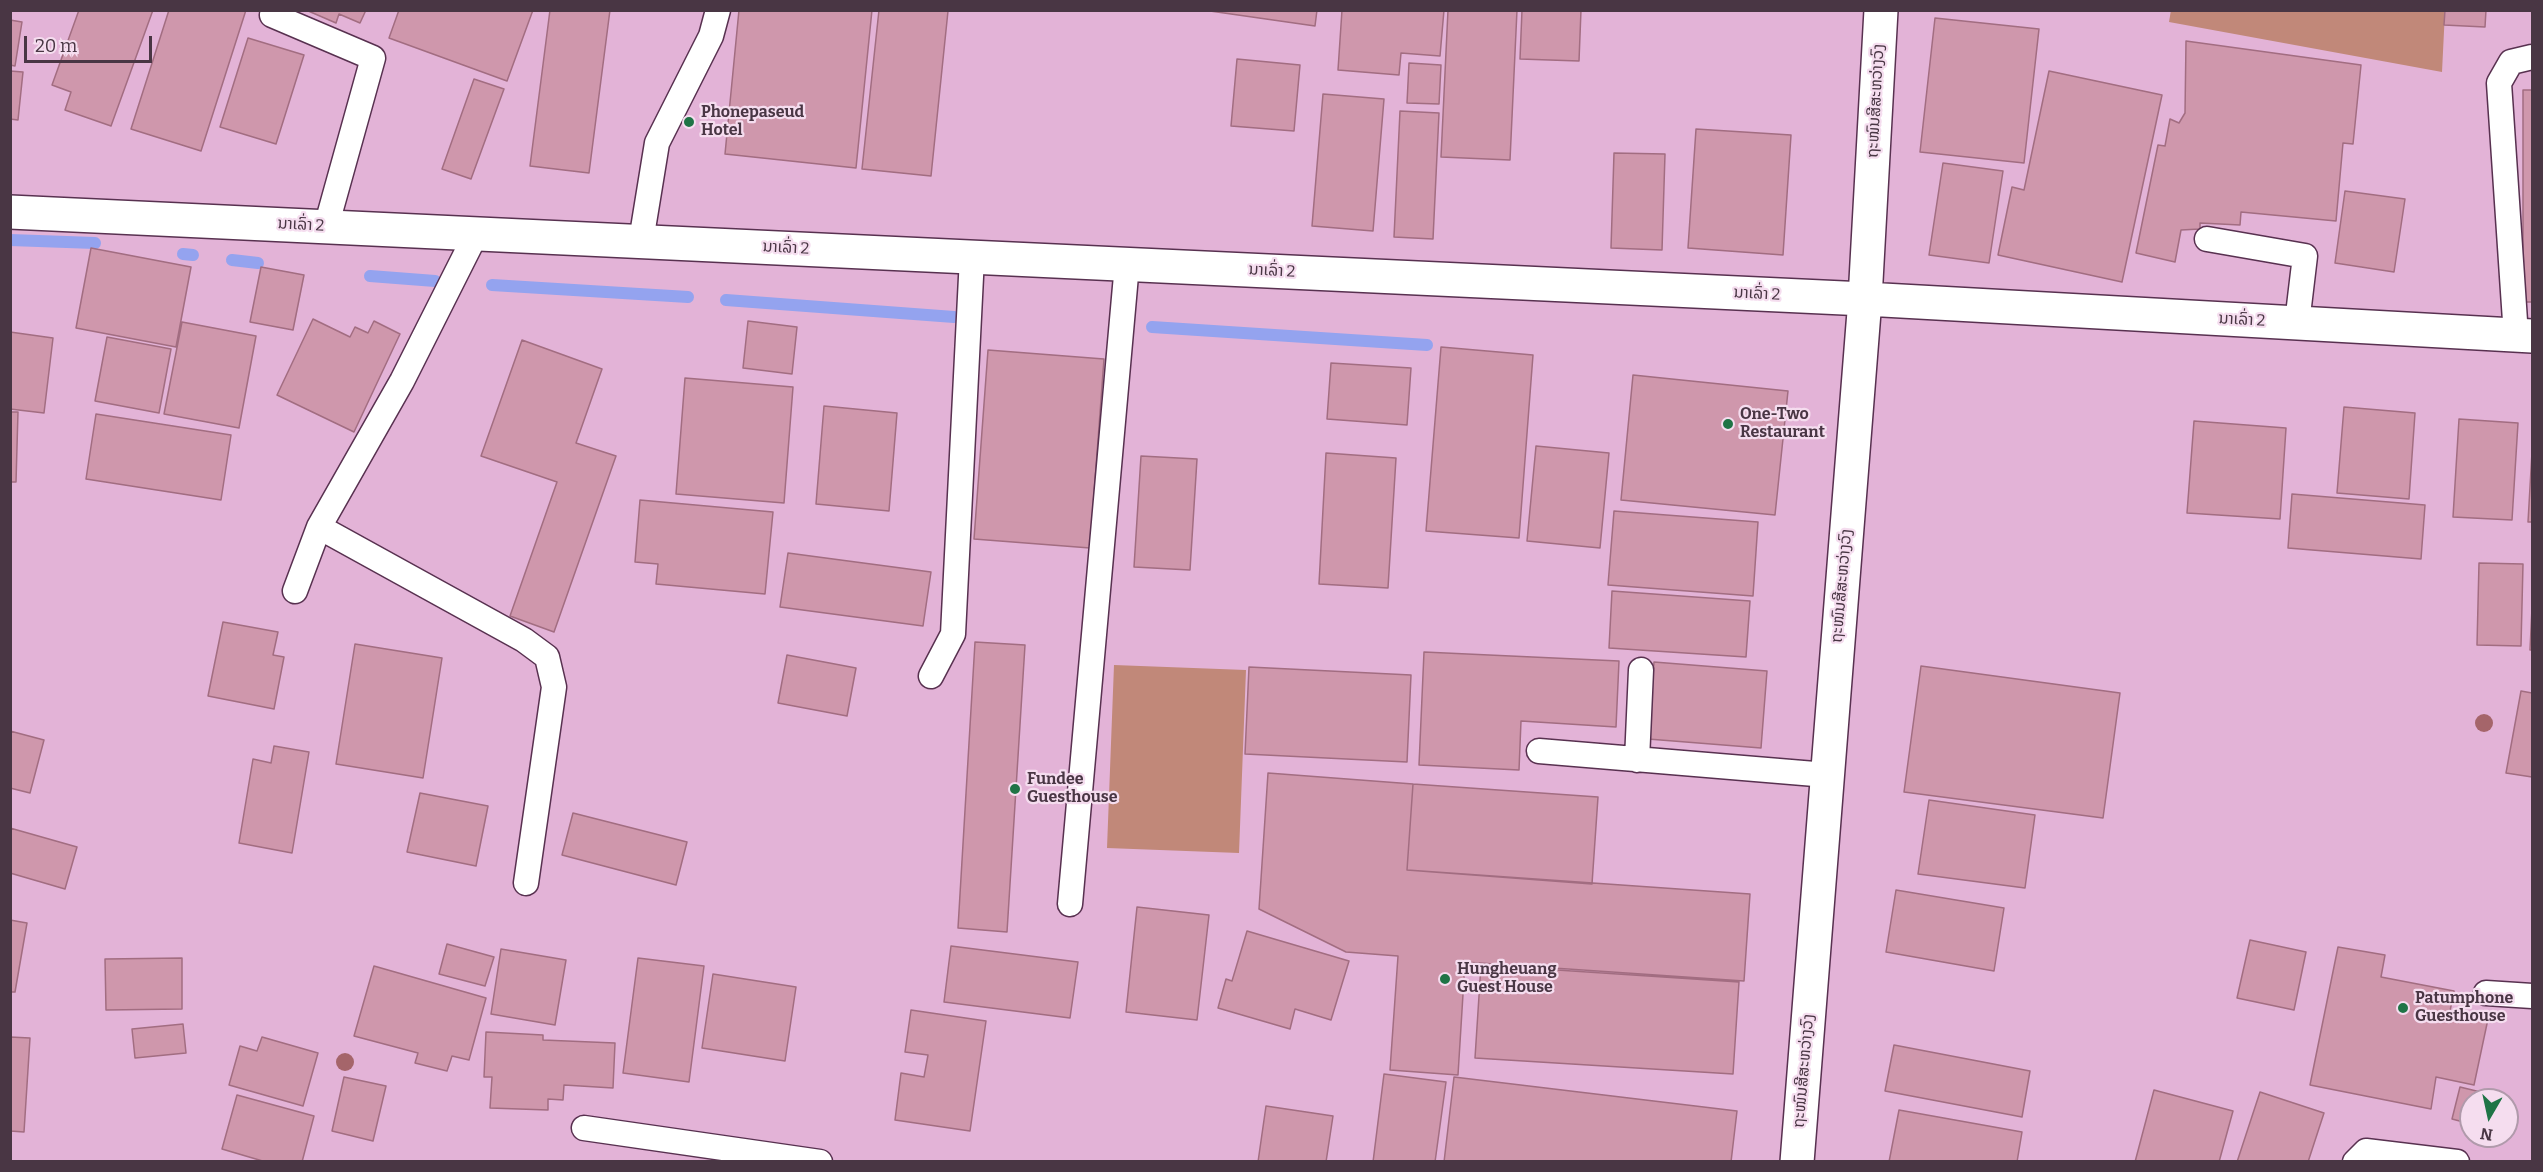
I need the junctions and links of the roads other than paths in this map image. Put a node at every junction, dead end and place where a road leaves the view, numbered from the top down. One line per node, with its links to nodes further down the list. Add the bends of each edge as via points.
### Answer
1 (718, 10): 9 (lane, via 711,36 657,143)
2 (1881, 10): 12 (street, ຖະໜົນສີສະຫວ່າງວົງ)
3 (272, 15): 6 (lane, via 374,58)
4 (2532, 57): 14 (lane, via 2511,62 2499,83)
5 (10, 212): 6 (street, ນາເລົ່າ 2)
6 (326, 227): 7 (street, ນາເລົ່າ 2)
7 (476, 234): 9 (street, ນາເລົ່າ 2); 15 (lane, via 402,381)
8 (2207, 239): 13 (lane, via 2305,256)
9 (641, 241): 10 (street, ນາເລົ່າ 2)
10 (972, 257): 11 (street, ນາເລົ່າ 2); 18 (lane, via 953,634)
11 (1127, 264): 12 (street, ນາເລົ່າ 2); 23 (lane)
12 (1864, 299): 13 (street, ນາເລົ່າ 2); 21 (street, ຖະໜົນສີສະຫວ່າງວົງ)
13 (2297, 323): 14 (street, ນາເລົ່າ 2)
14 (2524, 336)
15 (319, 527): 16 (lane); 22 (lane, via 524,640 547,657 554,687)
16 (295, 591)
17 (1641, 670): 20 (lane)
18 (931, 676)
19 (1539, 752): 20 (lane)
20 (1636, 760): 21 (lane)
21 (1827, 775): 28 (street, ຖະໜົນສີສະຫວ່າງວົງ)
22 (526, 883)
23 (1070, 904)
24 (2486, 993): 25 (lane)
25 (2532, 996)
26 (584, 1128): 27 (lane)
27 (820, 1161)
28 (1797, 1161)
29 (2355, 1161): 30 (lane, via 2366,1151 2383,1151)
30 (2457, 1161)

